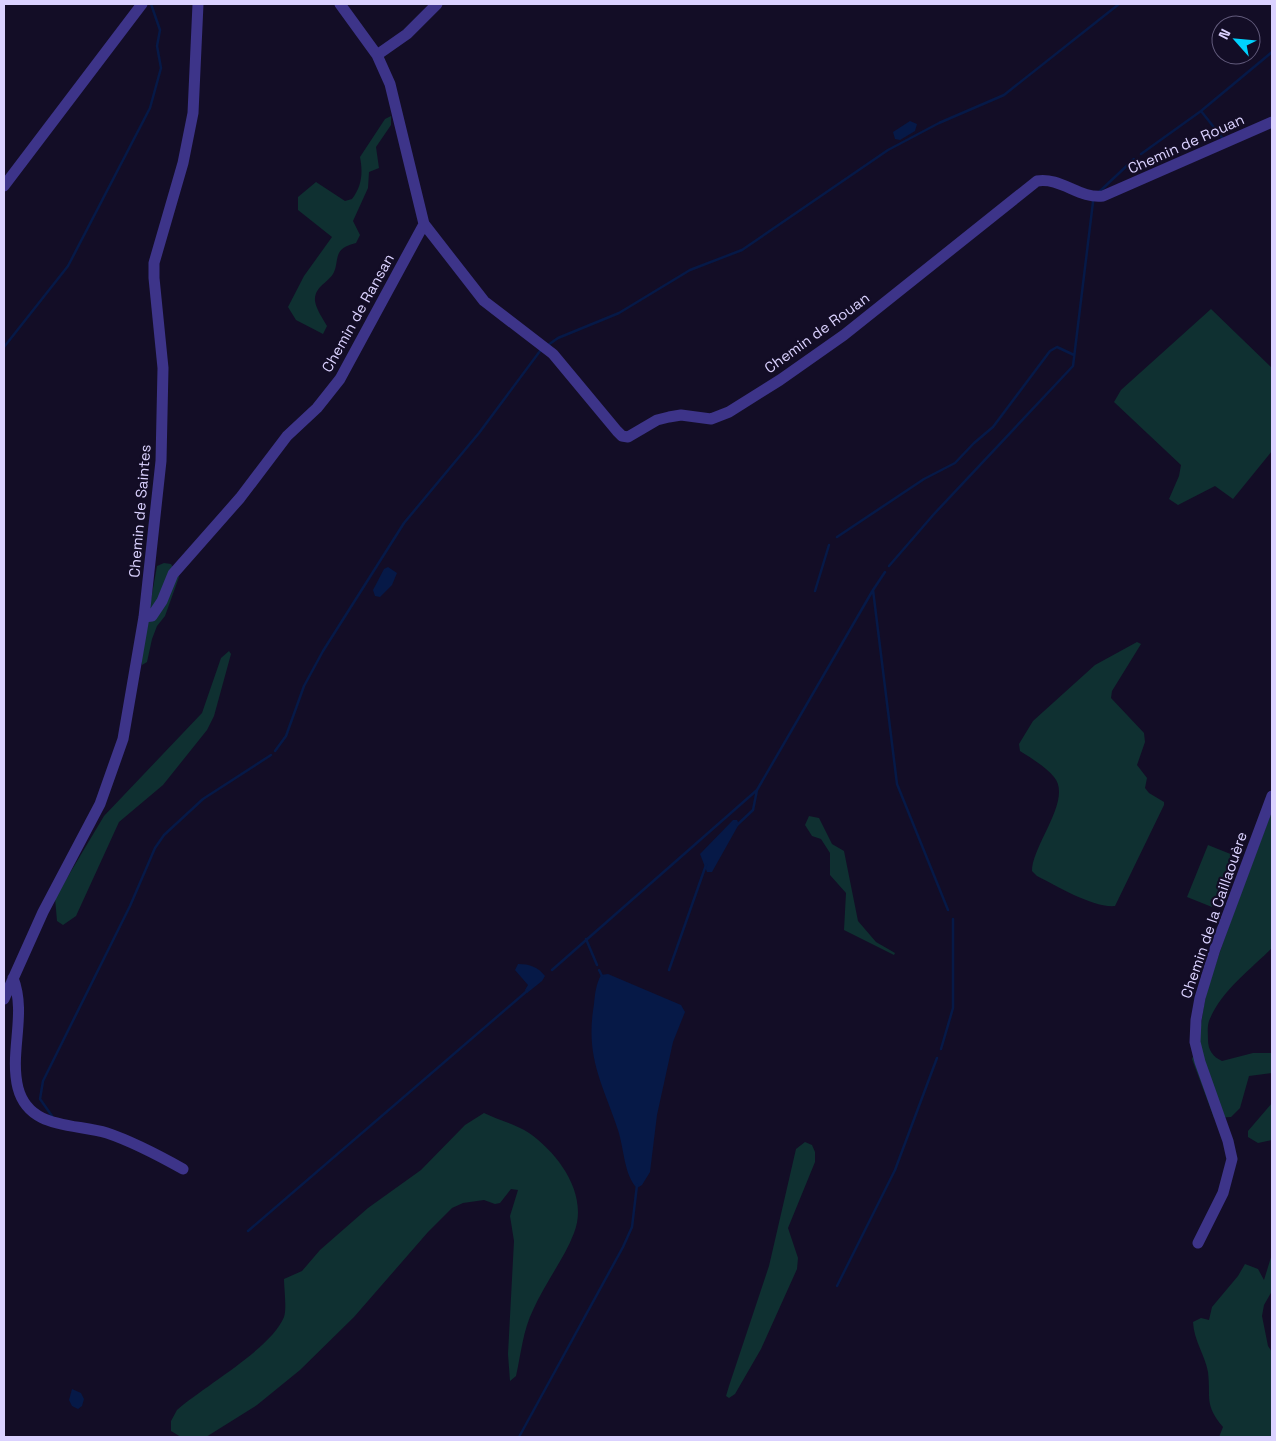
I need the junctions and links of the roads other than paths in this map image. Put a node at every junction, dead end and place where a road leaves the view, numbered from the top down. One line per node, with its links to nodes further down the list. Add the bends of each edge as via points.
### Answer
1 (142, 4): 7 (street)
2 (198, 4): 9 (street, Chemin de Saintes, via 193,113 183,163 154,263 163,368 161,461)
3 (340, 4): 5 (street)
4 (437, 4): 5 (street, via 407,34)
5 (377, 56): 8 (street, via 394,95)
6 (1272, 122): 8 (street, Chemin de Rouan, via 1103,196 1093,197 1046,180 1037,181 844,335 729,412 711,419 681,415 669,417 657,420 628,437 617,431 552,354 484,301)
7 (4, 186)
8 (424, 224): 9 (street, Chemin de Ransan, via 340,379 317,408 281,443 240,498 178,568 152,616)
9 (144, 617): 11 (street, Chemin de Saintes, via 123,739 113,770 89,827 42,912)
10 (1272, 796): 14 (street, Chemin de la Caillaouère, via 1215,949 1196,1020 1195,1042 1200,1062 1232,1159 1223,1193)
11 (14, 978): 12 (street, Chemin de Saintes); 13 (street, via 20,995 16,1067 23,1101 46,1120 105,1132 147,1148)
12 (4, 999)
13 (182, 1169)
14 (1198, 1243)

